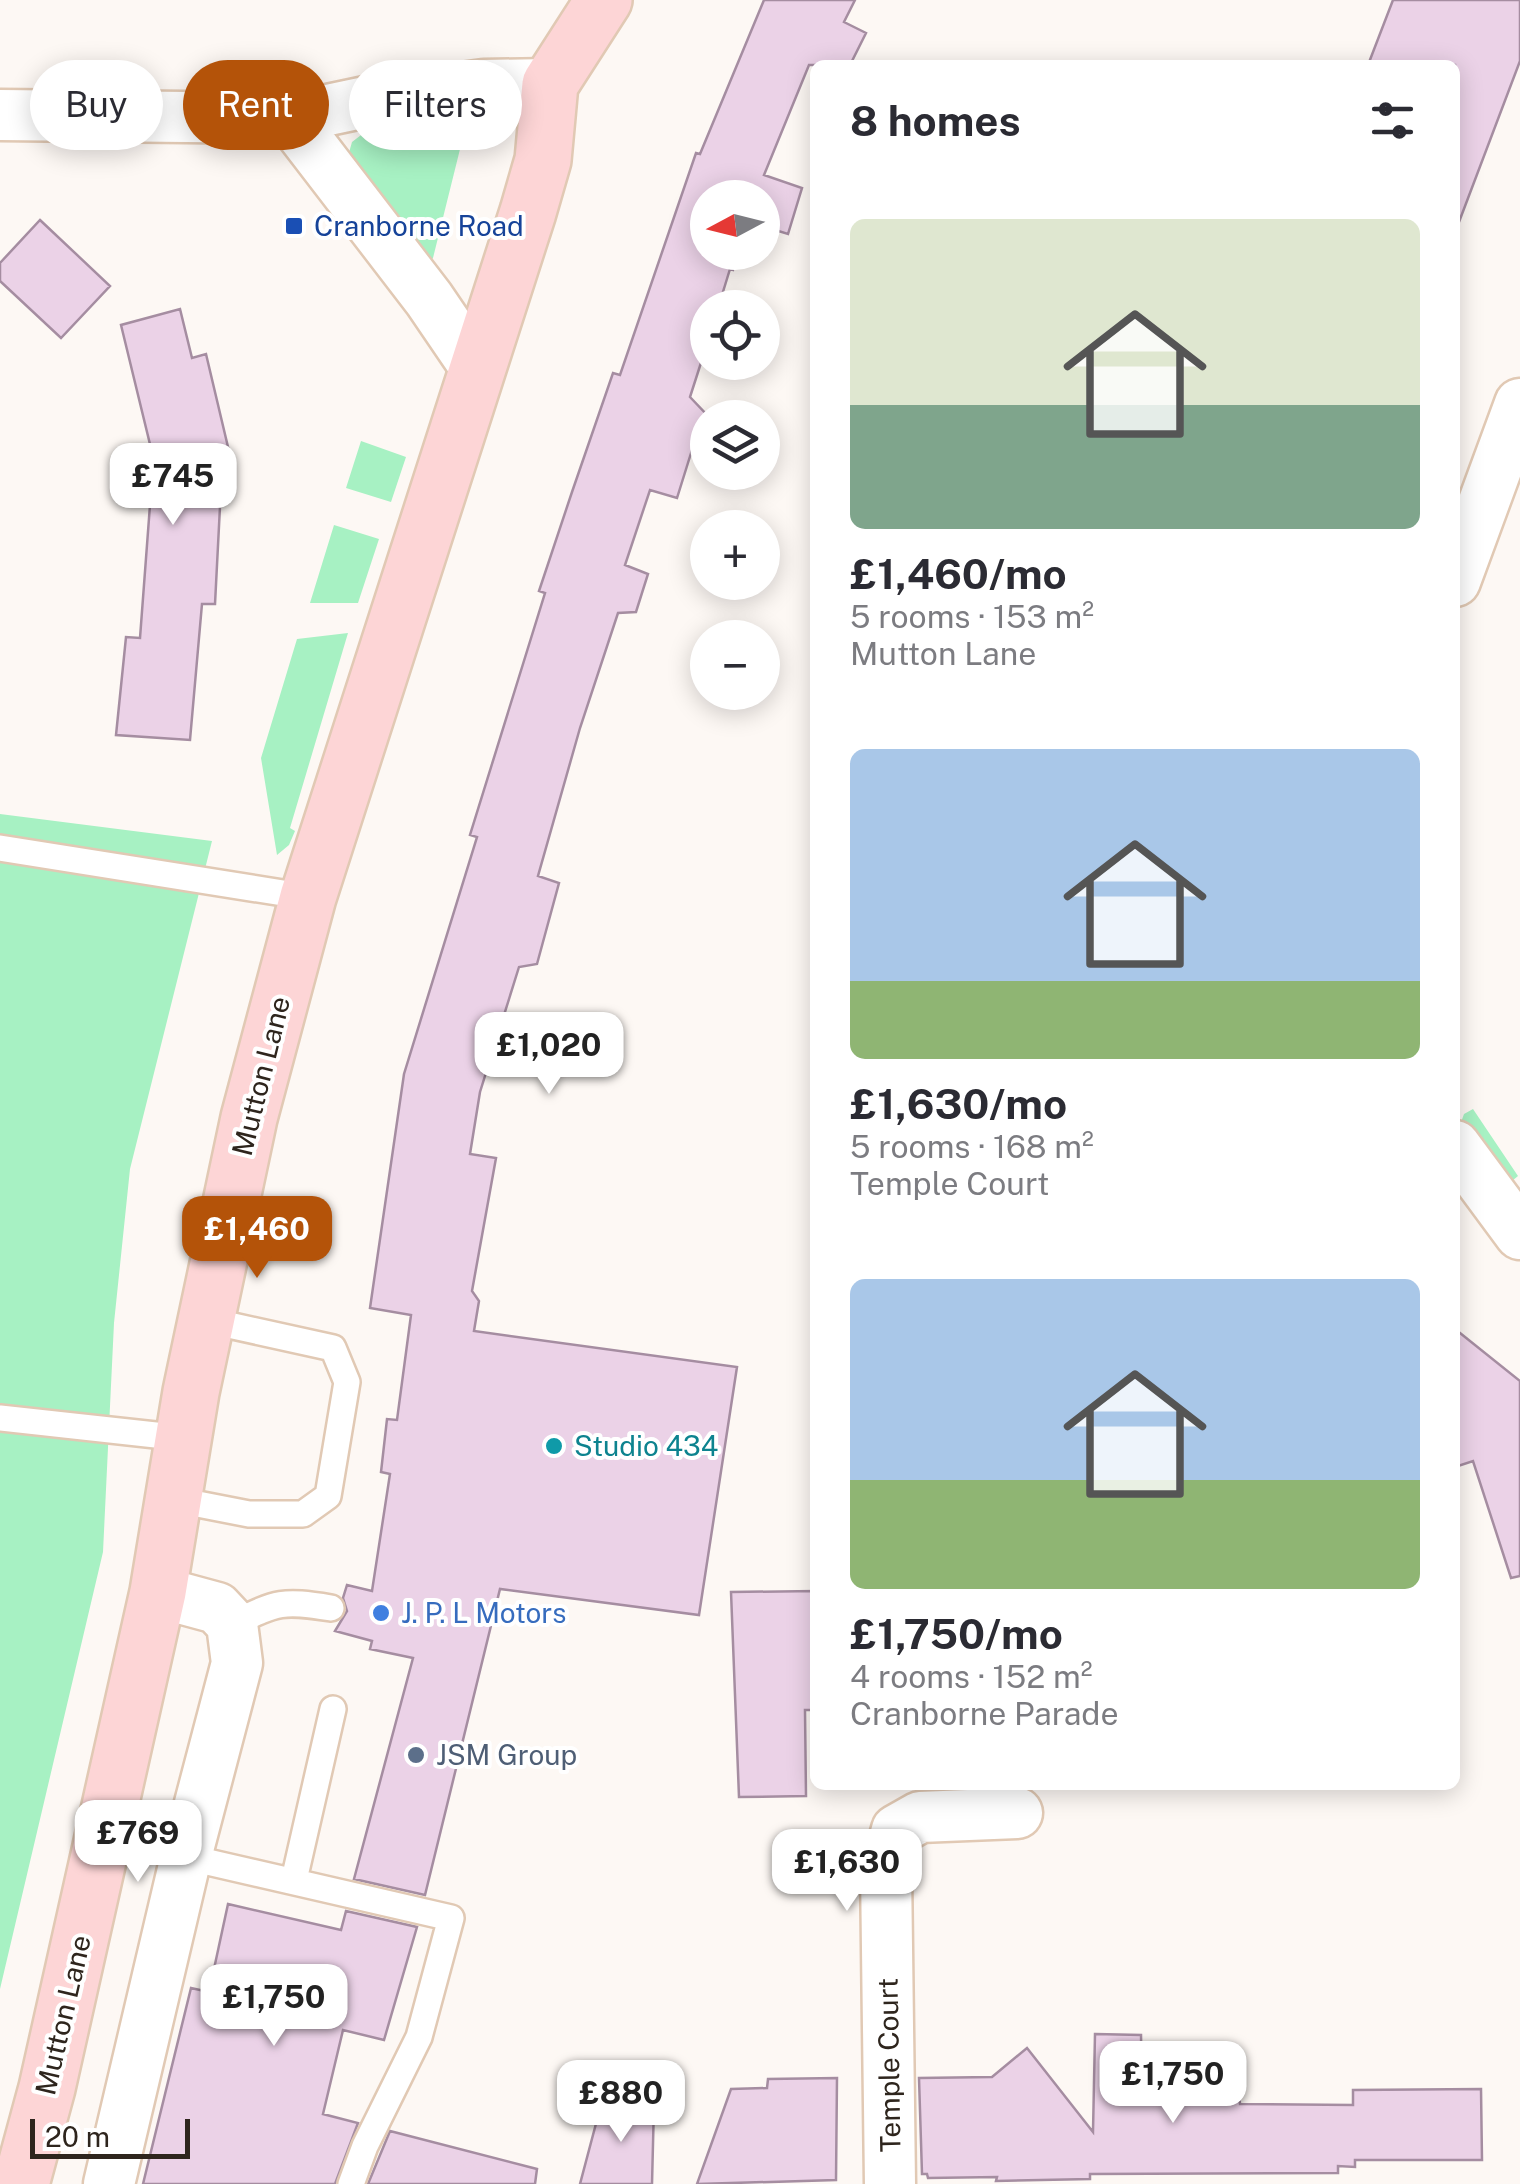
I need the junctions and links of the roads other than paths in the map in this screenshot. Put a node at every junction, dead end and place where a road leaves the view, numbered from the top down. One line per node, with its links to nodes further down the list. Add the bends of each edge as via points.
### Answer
1 (604, 0): 2 (main road, Mutton Lane)
2 (550, 84): 3 (street, via 484,85); 7 (main road, Mutton Lane, via 543,160)
3 (329, 110)
4 (0, 114): 5 (street)
5 (183, 117)
6 (315, 150): 7 (street)
7 (478, 371): 11 (main road, Mutton Lane)
8 (1520, 404): 9 (street)
9 (1460, 567)
10 (0, 848): 11 (lane)
11 (308, 897): 14 (main road, Mutton Lane, via 249,1118)
12 (1460, 1153): 13 (street)
13 (1520, 1234)
14 (206, 1320): 16 (main road, Mutton Lane); 17 (lane, via 333,1348 347,1382 328,1496 303,1514 249,1514)
15 (0, 1418): 16 (lane)
16 (183, 1438): 17 (main road, Mutton Lane)
17 (172, 1499): 18 (main road, Mutton Lane)
18 (158, 1592): 20 (street, via 217,1608); 25 (main road, Mutton Lane)
19 (331, 1608): 20 (lane, via 289,1601)
20 (232, 1624): 23 (street, via 237,1663)
21 (333, 1709): 24 (lane)
22 (1017, 1813): 28 (street, Temple Court, via 920,1817 897,1830 886,1869)
23 (186, 1857): 24 (lane); 26 (street)
24 (294, 1880): 27 (lane, via 452,1918 419,2037)
25 (21, 2184)
26 (109, 2184)
27 (350, 2184)
28 (890, 2184)

